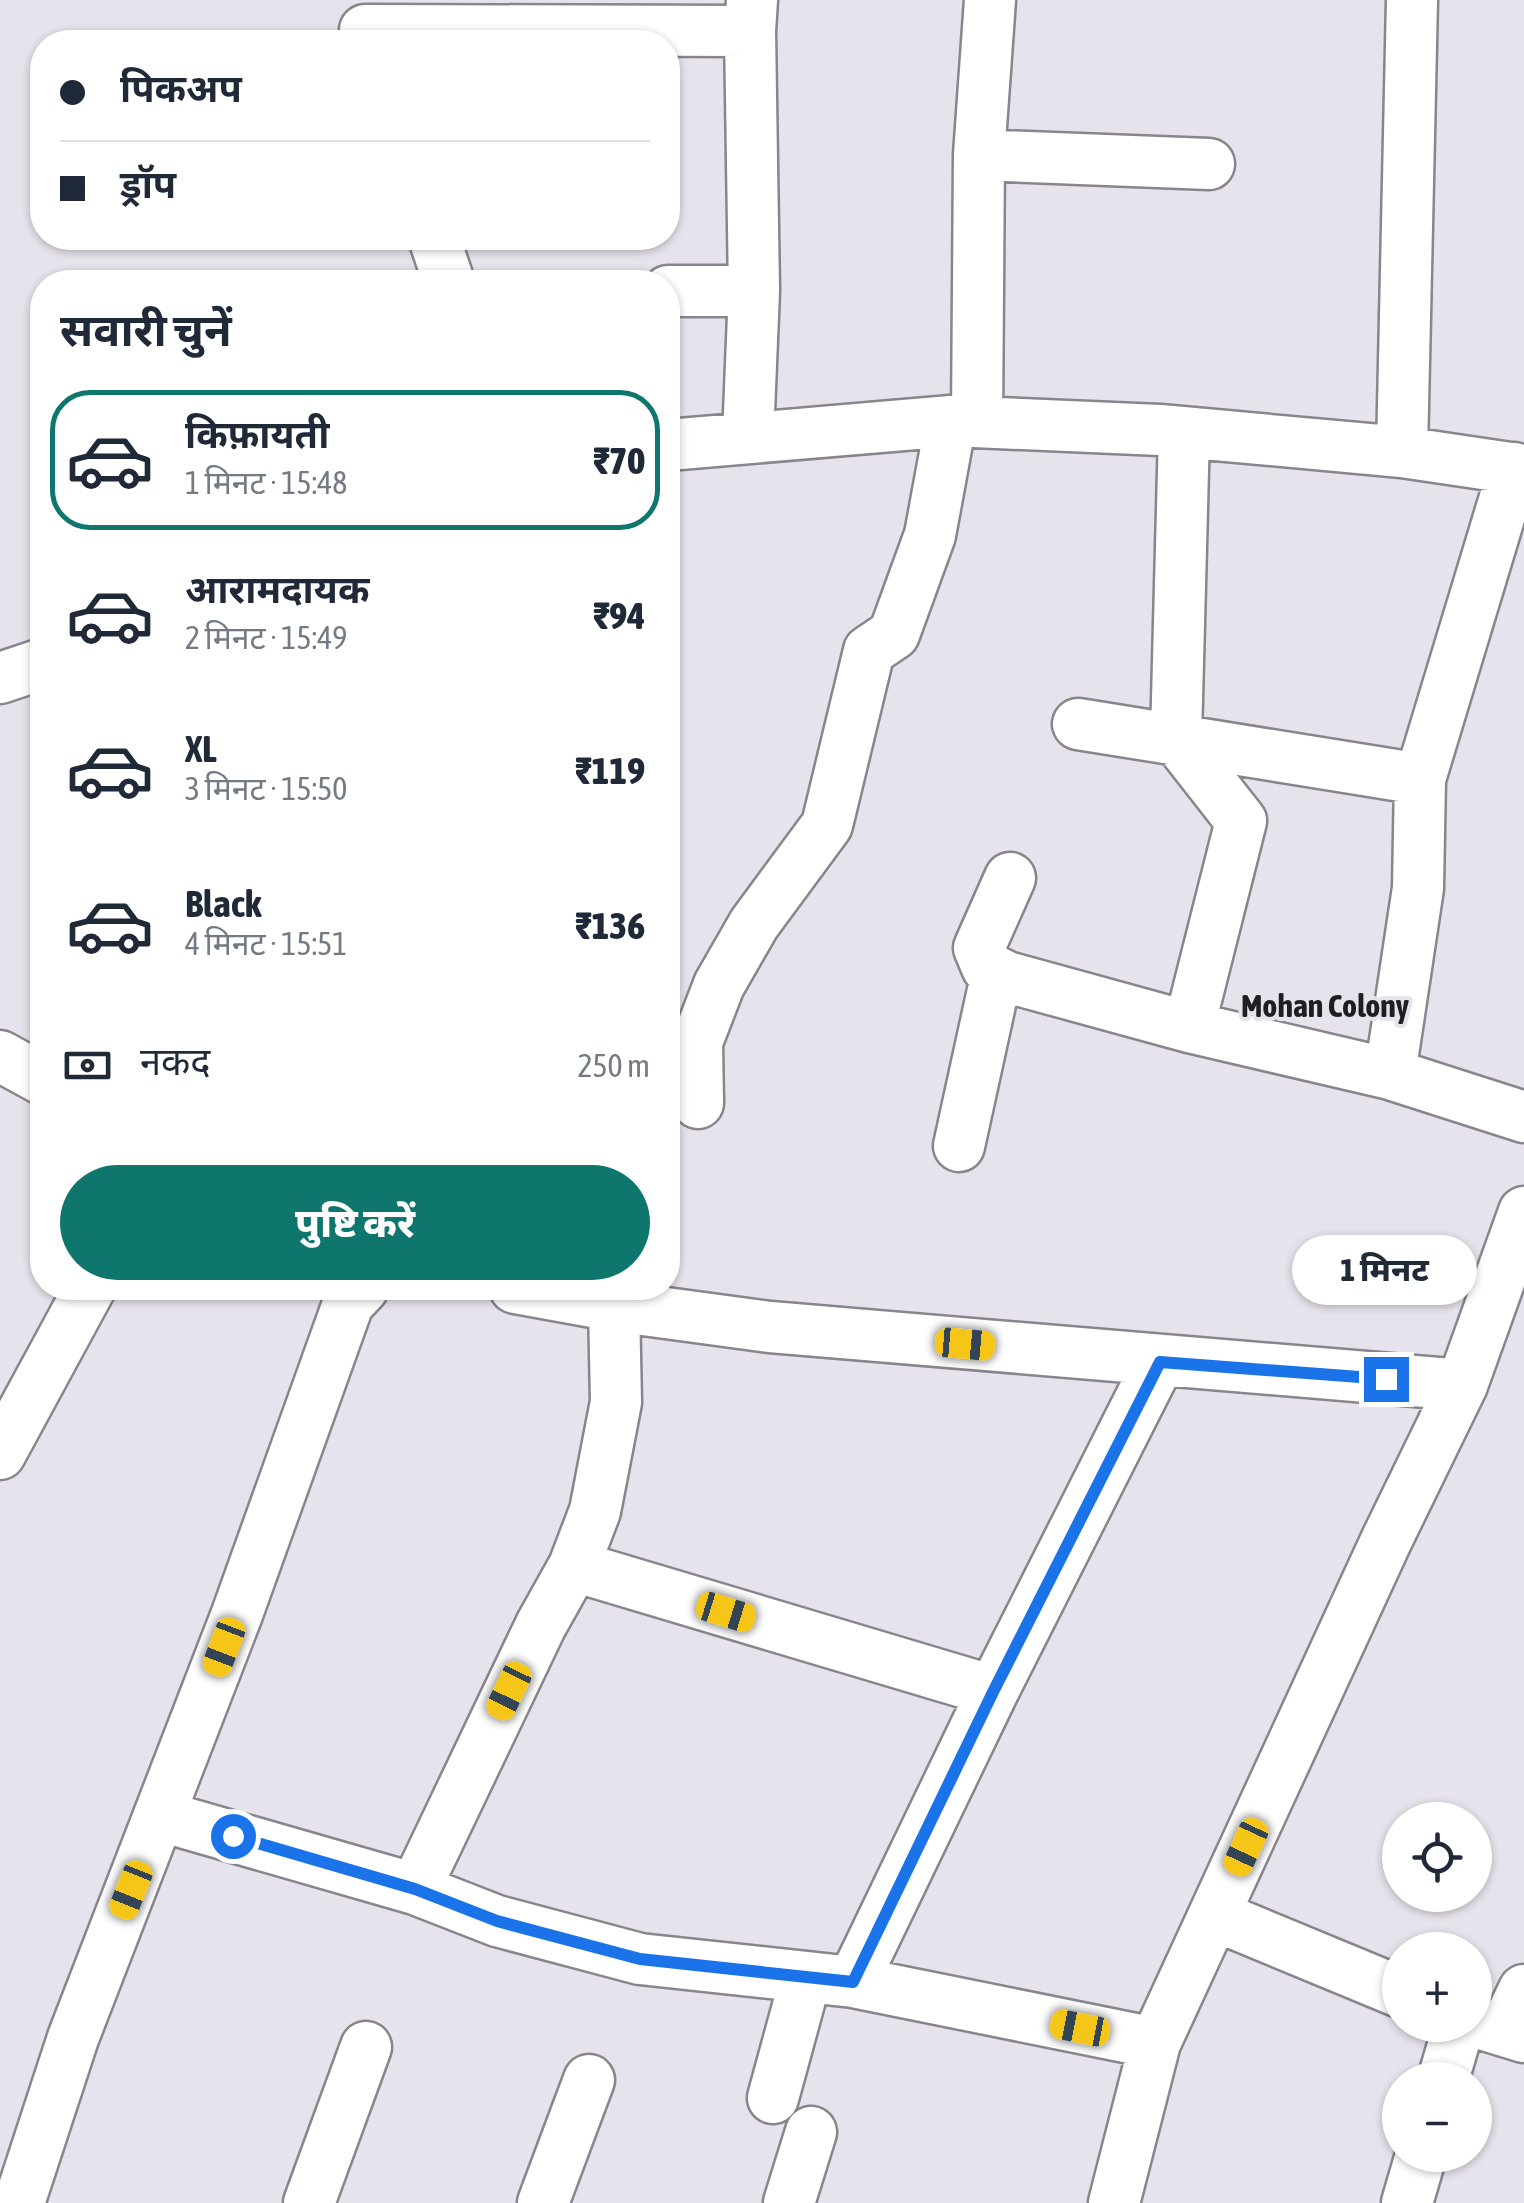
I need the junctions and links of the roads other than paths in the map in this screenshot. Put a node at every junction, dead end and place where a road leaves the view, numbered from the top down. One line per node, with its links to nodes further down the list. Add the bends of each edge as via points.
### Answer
1 (990, 0): 5 (street)
2 (1412, 0): 12 (street)
3 (751, 15): 4 (street); 8 (street)
4 (363, 24)
5 (979, 155): 6 (street); 9 (street)
6 (1208, 164)
7 (680, 290): 8 (street)
8 (754, 290): 11 (street)
9 (964, 422): 10 (street); 11 (street); 26 (street, via 894,634 869,651 826,825 719,985 697,1042)
10 (1184, 432): 12 (street); 18 (street)
11 (748, 437): 13 (street)
12 (1402, 452): 14 (street)
13 (680, 455)
14 (1519, 469): 19 (street)
15 (30, 668): 16 (street)
16 (0, 678)
17 (1078, 724): 18 (street)
18 (1176, 738): 19 (street); 22 (street, via 1241,821)
19 (1420, 779): 25 (street, via 1418,888)
20 (1010, 878): 21 (street, via 979,948)
21 (997, 972): 22 (street); 28 (street)
22 (1189, 1028): 25 (street)
23 (0, 1056): 24 (street)
24 (30, 1072)
25 (1390, 1074): 27 (street)
26 (698, 1102)
27 (1524, 1117)
28 (959, 1146)
29 (1524, 1212): 35 (street)
30 (83, 1300): 36 (street)
31 (352, 1300): 39 (street)
32 (581, 1300): 33 (street)
33 (614, 1306): 34 (street); 37 (street, via 616,1402 595,1511)
34 (1160, 1362): 35 (street); 38 (street)
35 (1462, 1385): 41 (street)
36 (0, 1454)
37 (574, 1566): 38 (street); 40 (street)
38 (993, 1692): 42 (street)
39 (161, 1816): 40 (street); 52 (street, via 72,2038)
40 (415, 1889): 42 (street, via 497,1921 640,1959)
41 (1214, 1915): 43 (street); 45 (street)
42 (829, 1980): 45 (street); 49 (street)
43 (1382, 1985)
44 (1497, 2021): 47 (street)
45 (1155, 2043): 56 (street)
46 (366, 2046): 53 (street)
47 (1459, 2062)
48 (589, 2080): 54 (street)
49 (773, 2098)
50 (811, 2132): 55 (street)
51 (1416, 2172): 57 (street)
52 (19, 2203)
53 (310, 2203)
54 (544, 2203)
55 (789, 2203)
56 (1114, 2203)
57 (1407, 2203)

